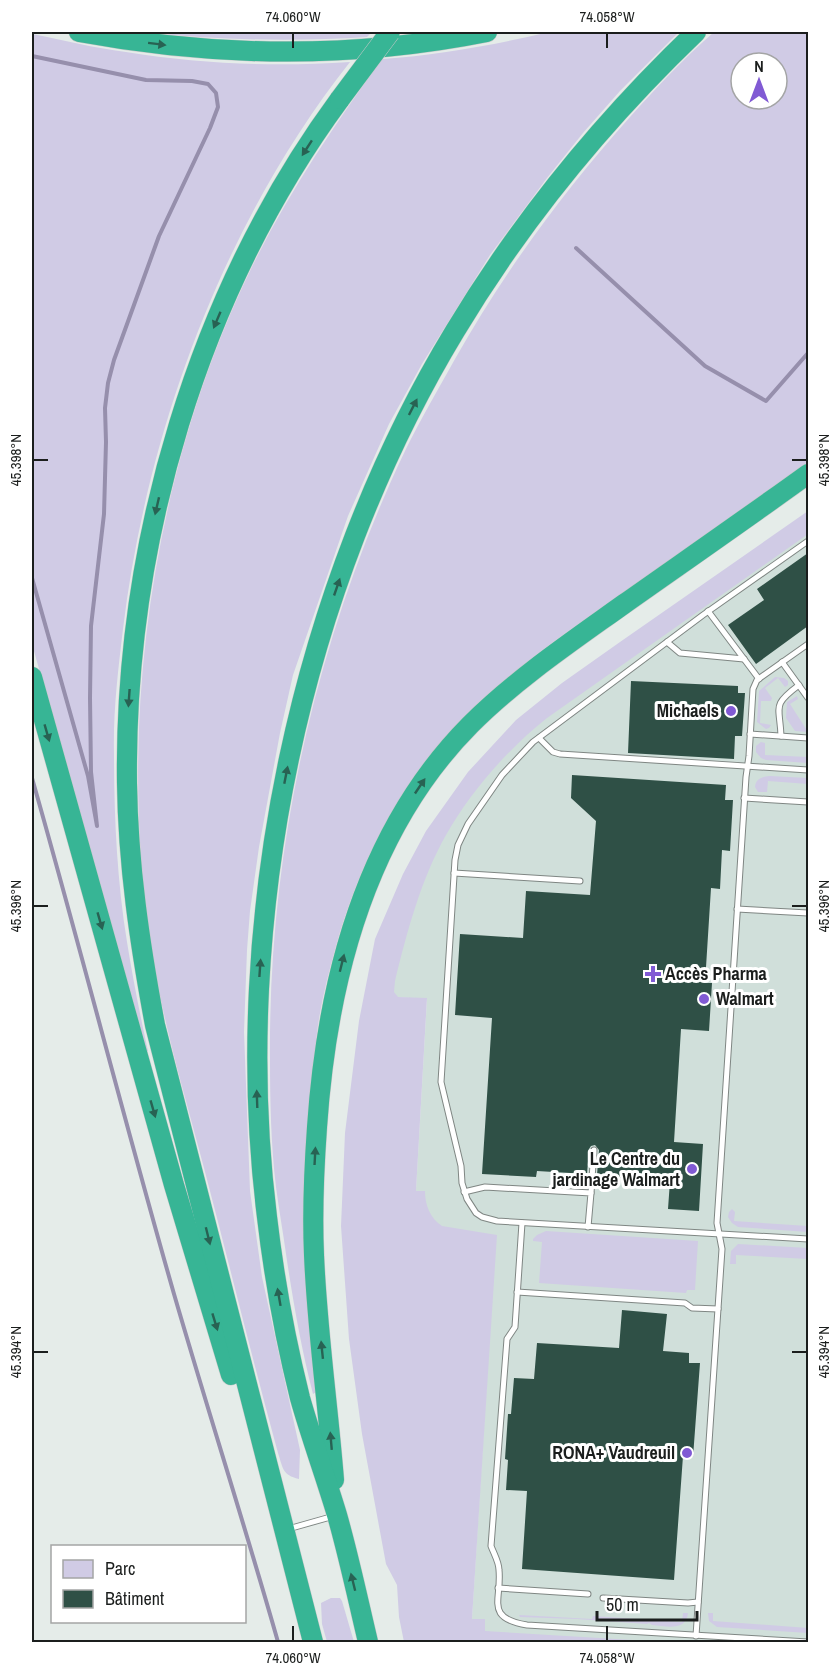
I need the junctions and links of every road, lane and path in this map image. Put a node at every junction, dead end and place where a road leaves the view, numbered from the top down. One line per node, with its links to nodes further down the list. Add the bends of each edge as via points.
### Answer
1 (79, 32): 3 (highway, one-way to 3, via 192,48 295,52 382,47)
2 (390, 32): 38 (highway, one-way to 38, bridge, via 295,165 217,319 160,494 144,570 127,731 131,861 155,1025)
3 (487, 32)
4 (696, 32): 37 (highway, one-way to 4, via 302,1404 282,1316 260,1155 259,989 266,898 297,722 331,604 365,512 403,427 453,334 500,261 559,182 632,96)
5 (808, 474): 37 (highway, one-way to 5, via 315,1281 314,1160 319,1091 332,1006 348,939 369,878 392,831 426,778 491,705 558,651)
6 (808, 541): 7 (lane)
7 (708, 611): 8 (lane); 10 (lane)
8 (667, 642): 10 (lane, via 680,653); 18 (lane)
9 (808, 644): 11 (lane)
10 (744, 658): 13 (lane)
11 (782, 662): 13 (lane); 14 (lane)
12 (32, 677): 38 (highway, one-way to 38, via 174,1185)
13 (759, 679): 16 (lane, via 753,689)
14 (799, 685): 15 (lane); 17 (lane, via 779,705)
15 (808, 698)
16 (750, 734): 17 (lane); 20 (lane)
17 (781, 736): 19 (lane)
18 (539, 738): 20 (lane, via 560,754); 24 (lane, via 502,775 468,824 458,845)
19 (808, 738)
20 (747, 767): 21 (lane); 22 (lane)
21 (808, 770)
22 (744, 798): 23 (lane); 26 (lane)
23 (808, 802)
24 (454, 873): 25 (lane); 29 (lane, via 441,1082)
25 (580, 881)
26 (737, 909): 27 (lane); 33 (lane)
27 (808, 913)
28 (594, 1150): 30 (lane)
29 (464, 1192): 30 (lane, via 485,1187); 31 (lane, via 482,1217)
30 (591, 1193): 32 (lane)
31 (522, 1223): 32 (lane); 35 (lane)
32 (588, 1227): 33 (lane)
33 (719, 1234): 34 (lane); 36 (lane, via 722,1249)
34 (808, 1239)
35 (517, 1292): 36 (lane, via 685,1303 692,1308); 39 (lane, via 515,1327 507,1339 491,1546 499,1569)
36 (718, 1309): 42 (lane)
37 (337, 1516): 38 (lane); 45 (highway, one-way to 37)
38 (281, 1531): 44 (highway)
39 (498, 1588): 40 (lane); 43 (lane, via 501,1614 518,1623)
40 (588, 1594)
41 (603, 1598): 42 (lane)
42 (698, 1602): 43 (lane)
43 (696, 1635): 46 (lane)
44 (312, 1642)
45 (368, 1642)
46 (808, 1642)

